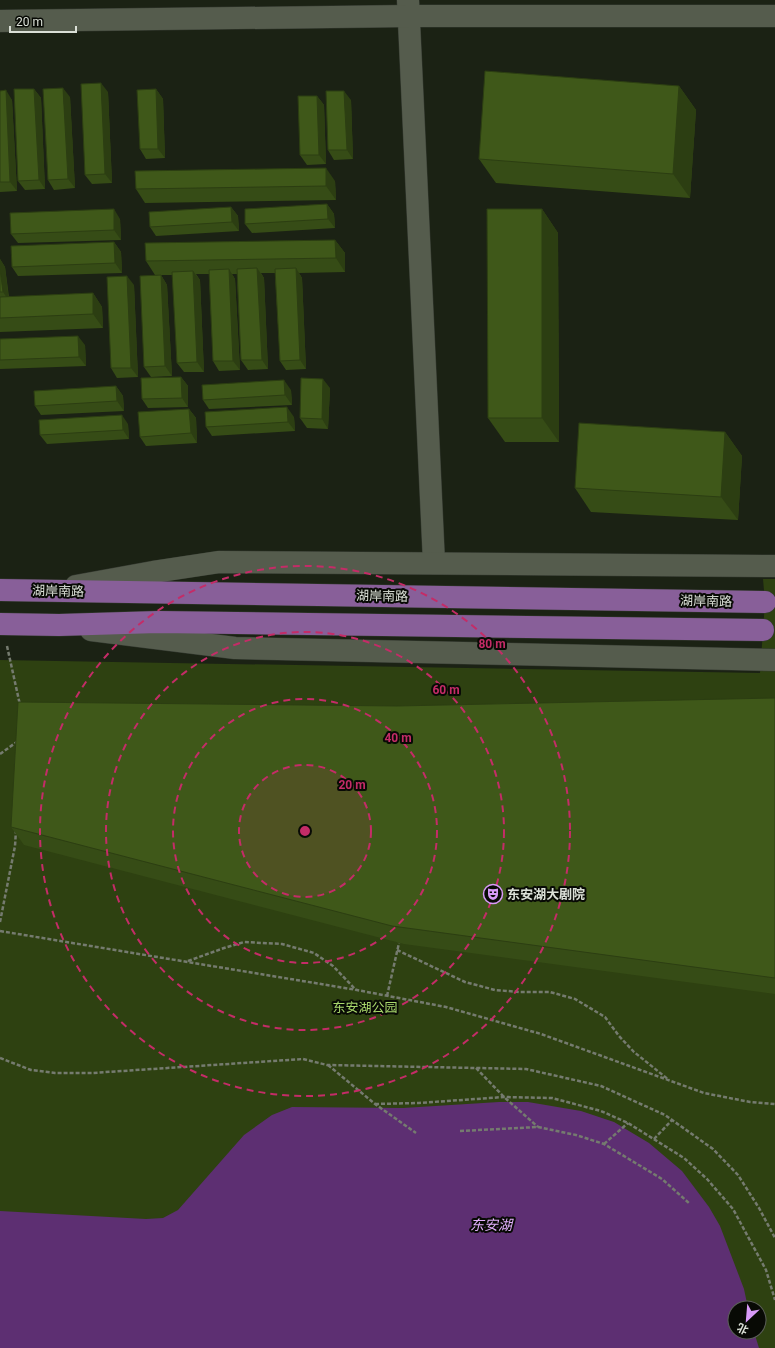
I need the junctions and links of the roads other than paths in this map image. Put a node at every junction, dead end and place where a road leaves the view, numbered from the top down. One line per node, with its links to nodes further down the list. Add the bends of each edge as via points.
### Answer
1 (408, 8): 2 (street); 3 (street); 4 (street)
2 (775, 16)
3 (0, 21)
4 (434, 563): 5 (street); 7 (street, via 220,562)
5 (775, 566)
6 (0, 590): 7 (main road, 湖岸南路)
7 (55, 590): 8 (main road, 湖岸南路)
8 (765, 602)
9 (1, 624): 10 (main road)
10 (59, 625): 11 (main road, via 158,622); 12 (street, via 234,648)
11 (763, 630)
12 (775, 660)

